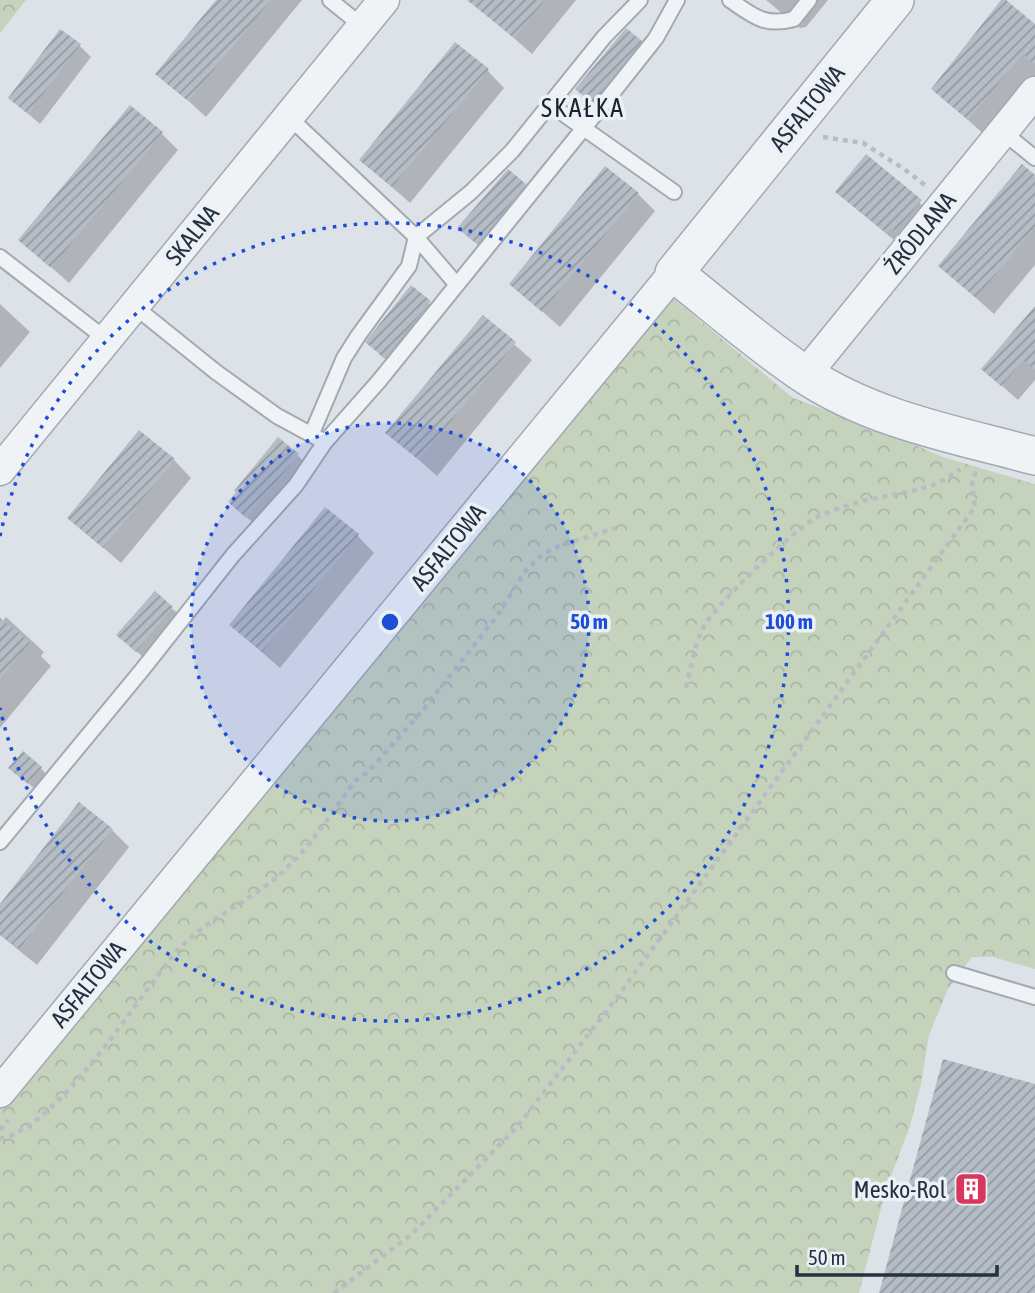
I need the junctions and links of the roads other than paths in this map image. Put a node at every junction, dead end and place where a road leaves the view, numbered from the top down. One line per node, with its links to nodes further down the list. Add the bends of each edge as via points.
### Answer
1 (330, 0): 8 (lane)
2 (384, 0): 8 (street, SKALNA)
3 (640, 0): 10 (lane, via 604,37)
4 (677, 0): 12 (lane, via 656,38)
5 (730, 0): 6 (lane, via 770,23 794,19)
6 (809, 0)
7 (895, 0): 18 (street, ASFALTOWA)
8 (362, 26): 11 (street, SKALNA)
9 (1035, 92): 13 (street, ŹRÓDLANA)
10 (551, 105): 12 (lane); 16 (lane, via 512,152)
11 (289, 117): 16 (lane); 20 (street, SKALNA)
12 (583, 130): 15 (lane); 19 (lane)
13 (1003, 132): 14 (lane); 22 (street, ŹRÓDLANA)
14 (1035, 158)
15 (674, 192)
16 (416, 237): 19 (lane); 23 (lane, via 409,266 344,358)
17 (0, 257): 21 (lane)
18 (674, 272): 22 (street); 30 (street, ASFALTOWA)
19 (457, 285): 24 (lane)
20 (134, 306): 21 (street, SKALNA); 23 (lane, via 277,416)
21 (107, 340): 26 (street, SKALNA)
22 (805, 375): 25 (street, via 890,417)
23 (312, 433): 24 (lane)
24 (325, 442): 27 (lane, via 296,485 233,555)
25 (1035, 456)
26 (0, 470)
27 (0, 842)
28 (954, 973): 29 (lane)
29 (1035, 997)
30 (4, 1106)

